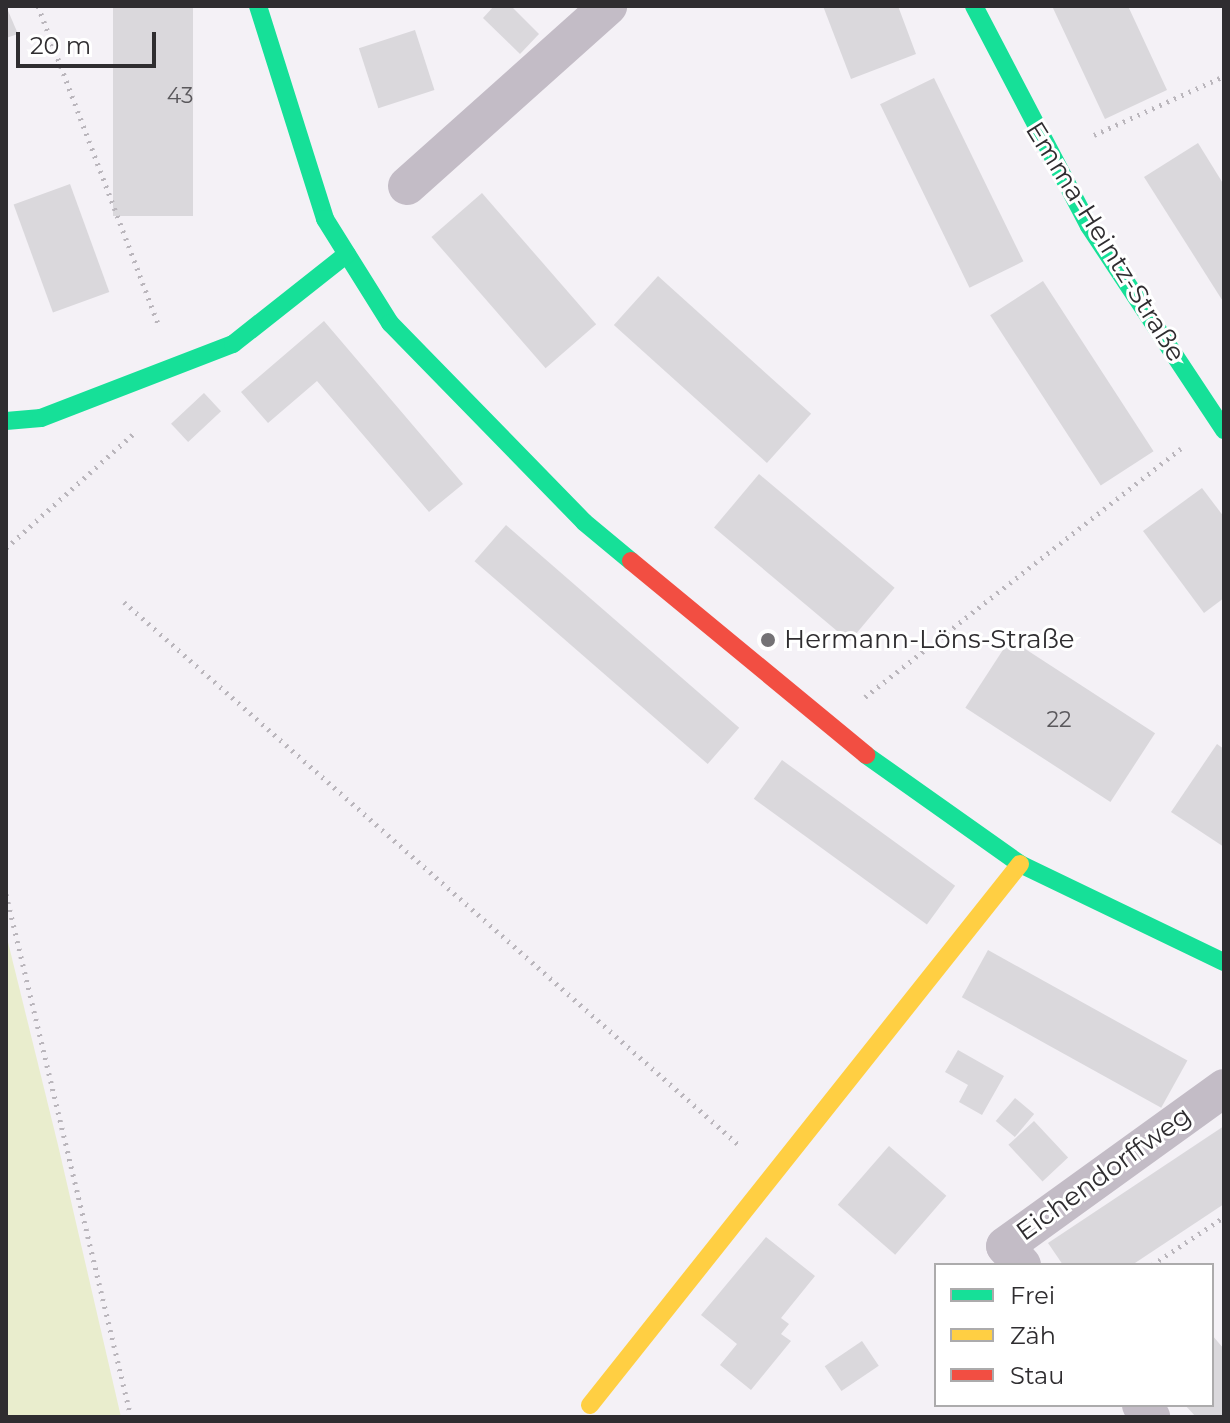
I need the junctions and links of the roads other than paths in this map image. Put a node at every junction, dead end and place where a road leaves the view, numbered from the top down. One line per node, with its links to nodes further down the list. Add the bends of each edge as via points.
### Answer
1 (258, 6): 5 (street, via 320,205)
2 (608, 6): 4 (street)
3 (974, 6): 7 (street, Emma-Heintz-Straße, via 1050,156)
4 (407, 186)
5 (347, 254): 6 (street, via 233,344 173,362 41,418); 8 (street, via 390,323 584,522 900,783)
6 (6, 421)
7 (1220, 425)
8 (1020, 864): 9 (street); 12 (street)
9 (1224, 962)
10 (1224, 1088): 11 (street, Eichendorffweg, via 1005,1246)
11 (1020, 1263)
12 (590, 1405)

